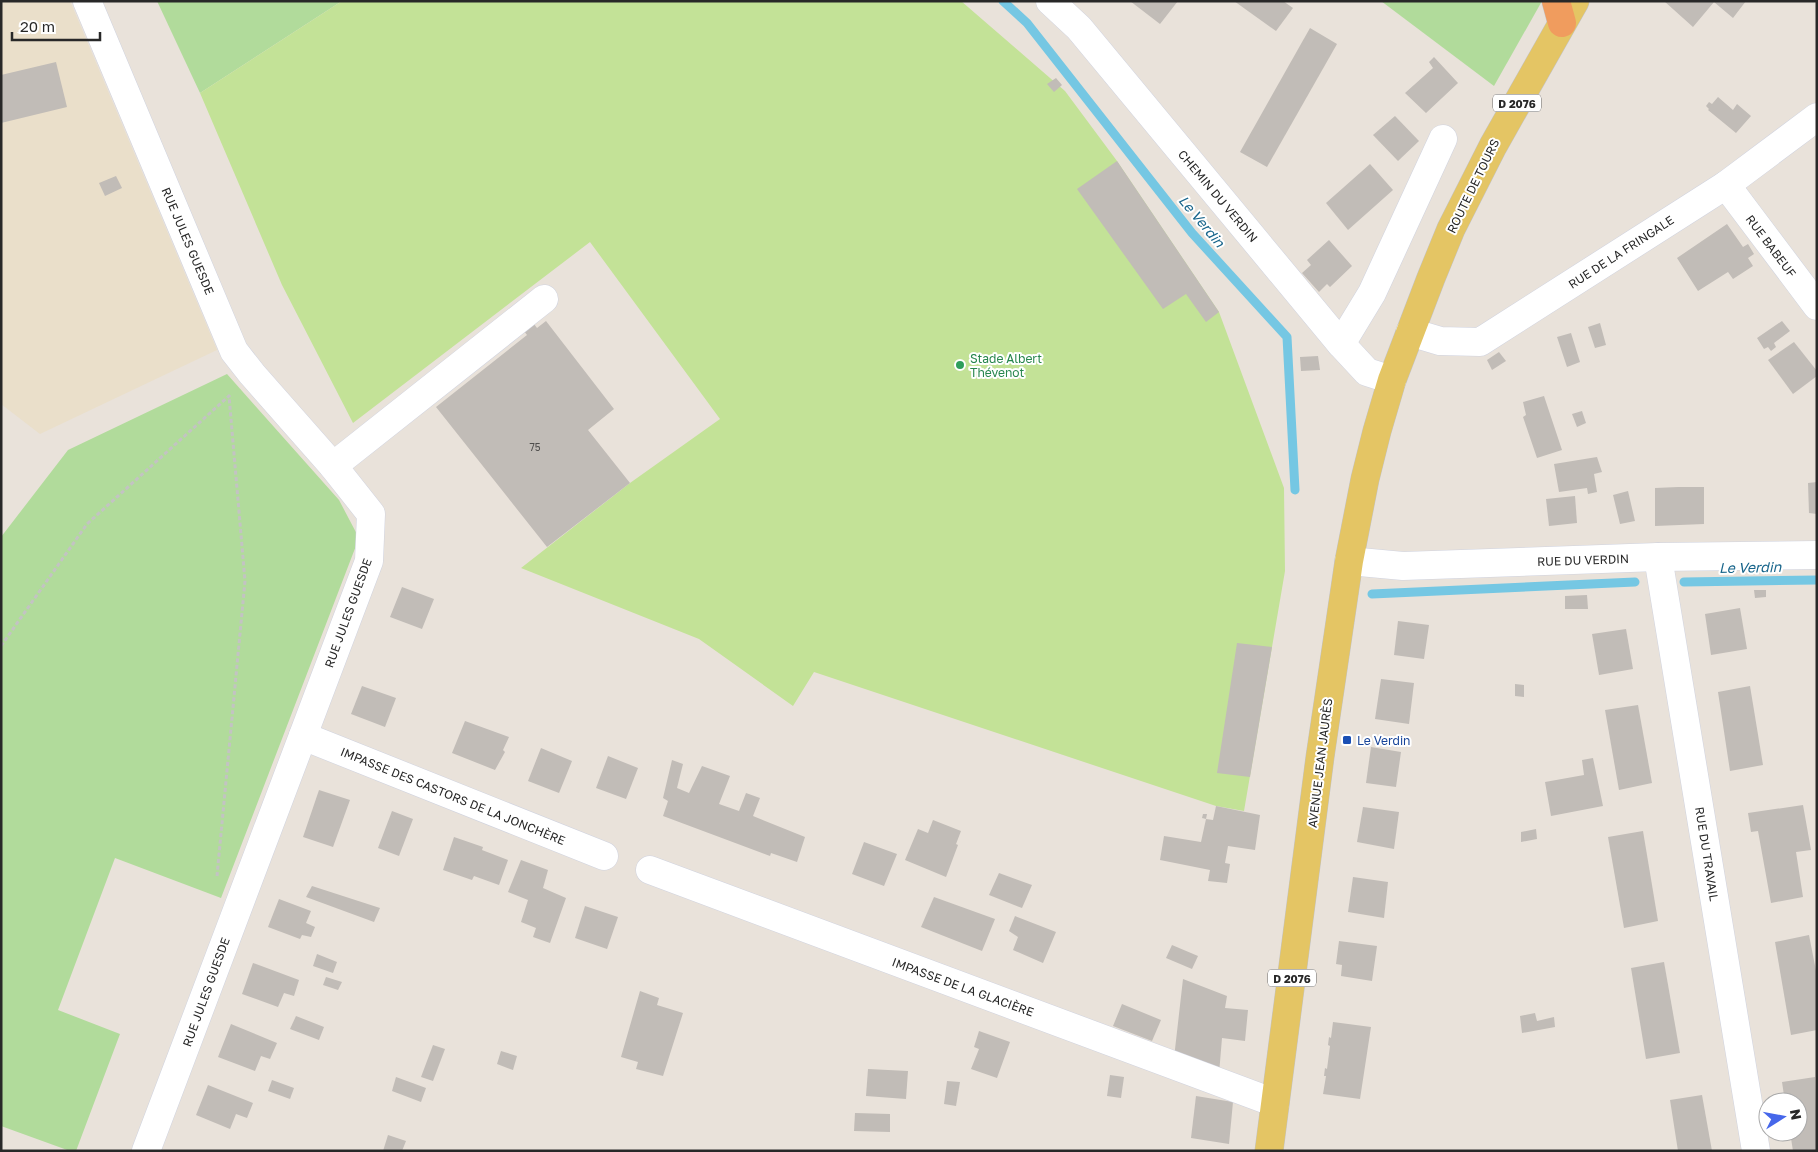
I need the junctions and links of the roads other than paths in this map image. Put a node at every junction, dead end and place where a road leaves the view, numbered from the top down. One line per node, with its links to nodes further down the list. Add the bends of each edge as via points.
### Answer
1 (87, 1): 12 (street, RUE JULES GUESDE, via 234,351)
2 (1050, 1): 10 (street, CHEMIN DU VERDIN, via 1079,28)
3 (1564, 9): 9 (main road, ROUTE DE TOURS / D 2076, via 1459,214)
4 (1817, 117): 6 (street, RUE DE LA FRINGALE)
5 (1442, 139): 10 (street, via 1372,293)
6 (1726, 185): 8 (street, RUE BABEUF); 9 (street, RUE DE LA FRINGALE, via 1480,342 1440,341)
7 (544, 300): 12 (street)
8 (1817, 306)
9 (1410, 332): 11 (main road, ROUTE DE TOURS / D 2076)
10 (1341, 344): 11 (street, CHEMIN DU VERDIN, via 1368,372)
11 (1392, 380): 15 (main road, AVENUE JEAN JAURÈS / D 2076, via 1365,479)
12 (333, 466): 16 (street, RUE JULES GUESDE, via 371,514 369,561)
13 (1817, 555): 14 (street, RUE DU VERDIN)
14 (1658, 557): 15 (street, RUE DU VERDIN, via 1403,566); 22 (street, RUE DU TRAVAIL)
15 (1349, 561): 19 (main road, AVENUE JEAN JAURÈS / D 2076)
16 (302, 736): 17 (street, IMPASSE DES CASTORS DE LA JONCHÈRE); 20 (street, RUE JULES GUESDE)
17 (604, 856)
18 (650, 870): 19 (street, IMPASSE DE LA GLACIÈRE)
19 (1275, 1104): 21 (main road, AVENUE JEAN JAURÈS / D 2076)
20 (146, 1151)
21 (1269, 1151)
22 (1756, 1151)

